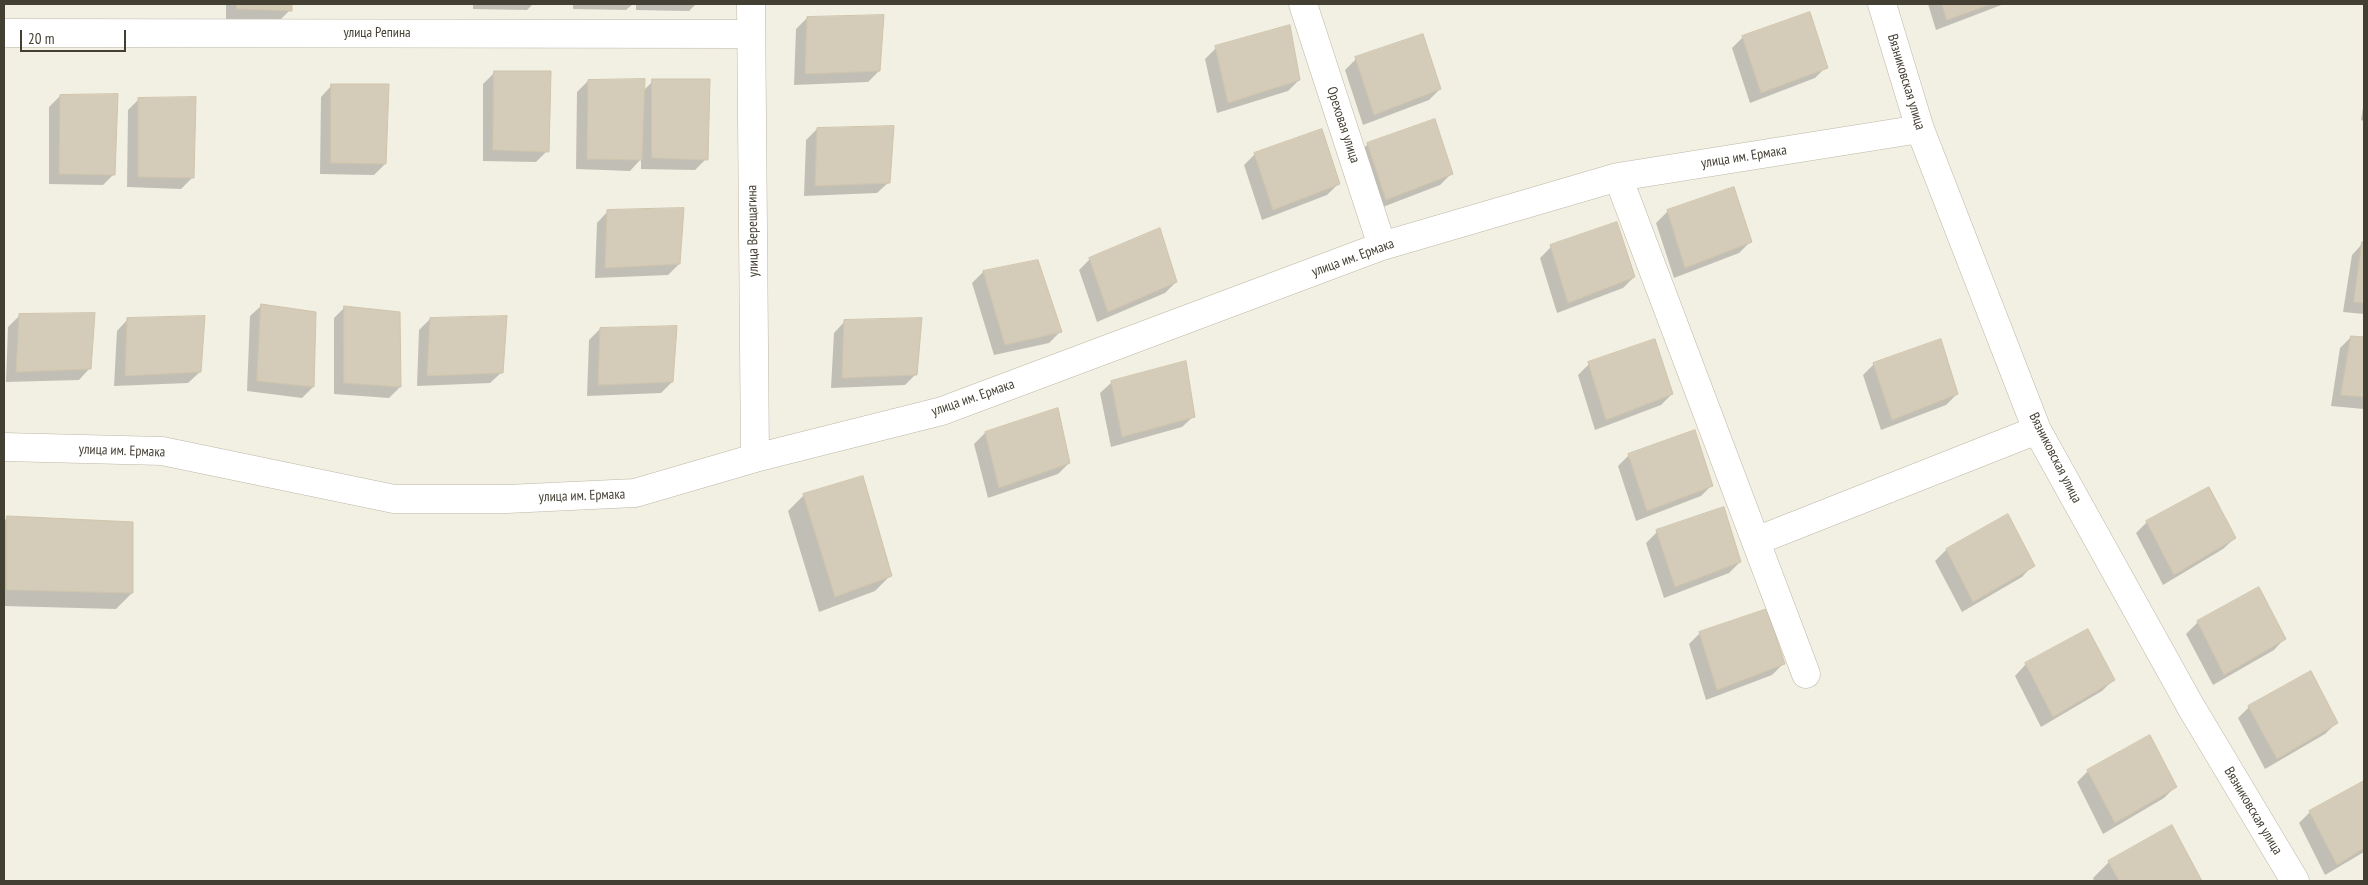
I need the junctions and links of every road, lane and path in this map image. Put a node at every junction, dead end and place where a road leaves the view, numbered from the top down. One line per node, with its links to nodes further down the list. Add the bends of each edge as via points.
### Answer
1 (751, 4): 5 (street, улица Верещагина)
2 (1303, 4): 8 (street, Ореховая улица)
3 (1882, 4): 6 (street, Вязниковская улица)
4 (4, 33): 5 (street, улица Репина)
5 (750, 34): 11 (street, улица Верещагина)
6 (1920, 130): 7 (street, улица им. Ермака); 9 (street, Вязниковская улица)
7 (1618, 177): 8 (street, улица им. Ермака); 12 (street)
8 (1382, 246): 11 (street, улица им. Ермака, via 942,411)
9 (2037, 430): 12 (street); 14 (street, Вязниковская улица, via 2190,707)
10 (4, 447): 11 (street, улица им. Ермака, via 162,451 394,498 507,499 636,494)
11 (755, 458)
12 (1756, 541): 13 (street)
13 (1806, 674)
14 (2295, 881)

